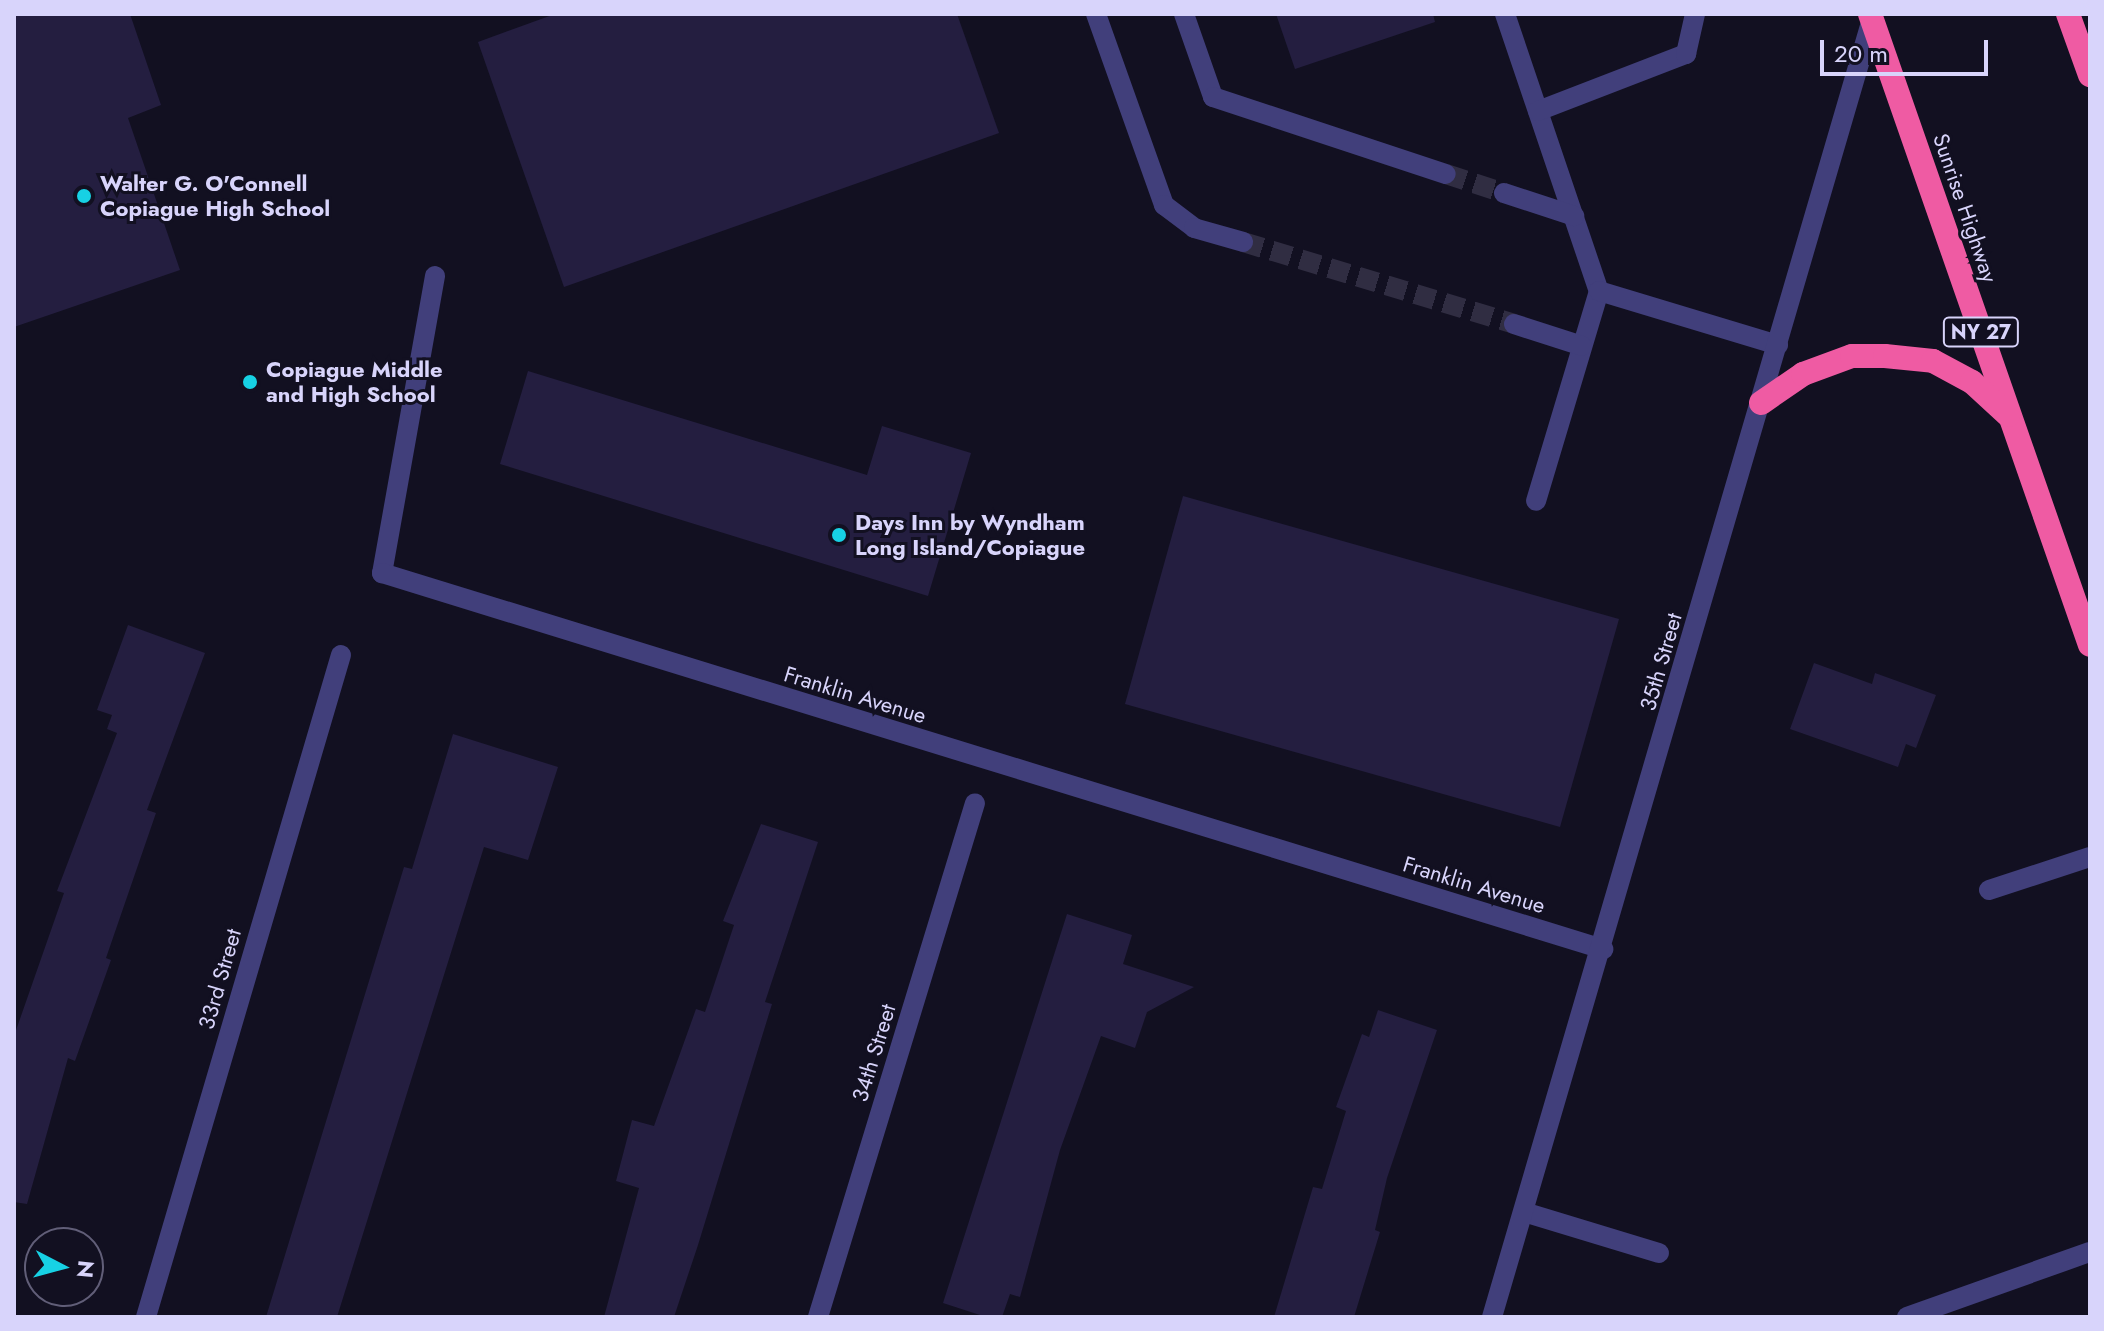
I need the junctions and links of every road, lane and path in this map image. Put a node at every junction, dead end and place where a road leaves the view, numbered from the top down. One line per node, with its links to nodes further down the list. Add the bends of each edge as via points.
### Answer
1 (1096, 14): 12 (street, via 1164,205 1194,228)
2 (1184, 14): 9 (street, via 1213,97)
3 (1505, 14): 8 (street)
4 (1695, 14): 8 (street, via 1686,54)
5 (2068, 14): 7 (highway)
6 (1872, 16): 16 (street, 35th Street); 19 (highway, Sunrise Highway / NY 27)
7 (2090, 75)
8 (1538, 111): 11 (street)
9 (1446, 174)
10 (1504, 193): 11 (street)
11 (1574, 216): 14 (street)
12 (1243, 242)
13 (435, 276): 26 (street, Franklin Avenue, via 382,573)
14 (1599, 291): 16 (street); 17 (street)
15 (1514, 324): 17 (street)
16 (1778, 345): 18 (street, 35th Street)
17 (1582, 346): 20 (street)
18 (1761, 403): 19 (highway, via 1803,374 1852,356 1885,356 1933,361 1972,382); 26 (street, 35th Street)
19 (2010, 417): 21 (highway, Sunrise Highway / NY 27)
20 (1536, 501)
21 (2090, 645)
22 (341, 655): 30 (street, 33rd Street)
23 (975, 803): 31 (street, 34th Street)
24 (2090, 857): 25 (street)
25 (1989, 890)
26 (1603, 949): 27 (street, 35th Street)
27 (1524, 1212): 29 (street); 32 (street, 35th Street)
28 (2090, 1252): 33 (street)
29 (1659, 1253)
30 (146, 1317)
31 (818, 1317)
32 (1492, 1317)
33 (1907, 1317)

